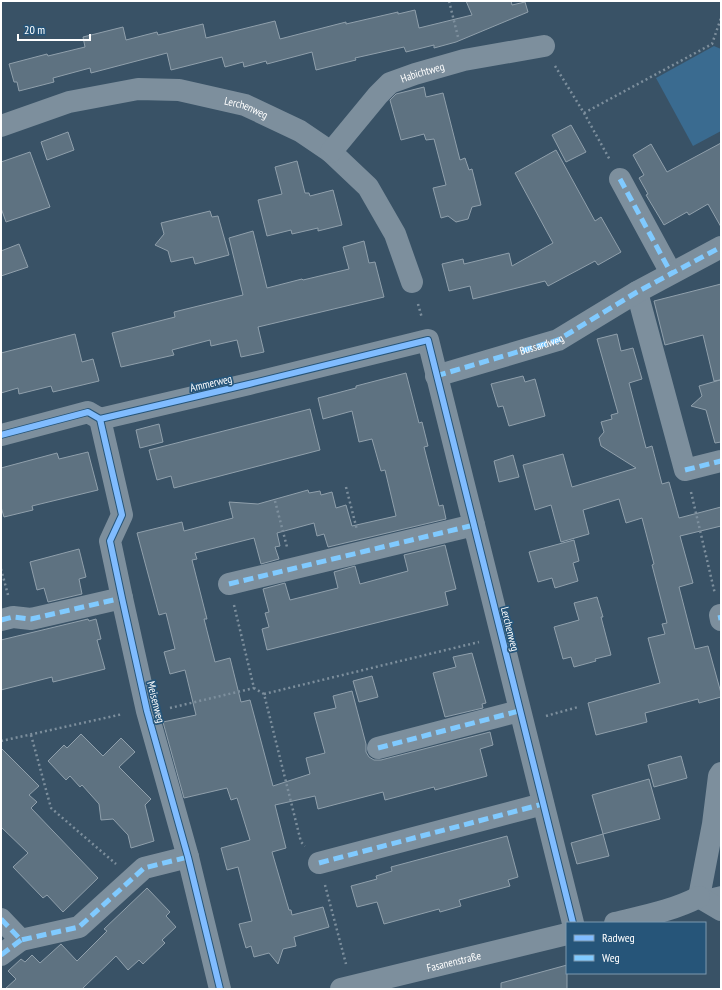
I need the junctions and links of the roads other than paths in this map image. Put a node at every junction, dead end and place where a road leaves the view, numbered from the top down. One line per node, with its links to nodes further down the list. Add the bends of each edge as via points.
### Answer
1 (544, 46): 3 (street, Habichtweg, via 464,60 390,84)
2 (1, 126): 3 (street, Lerchenweg, via 69,102 138,89 179,90 245,105 300,131)
3 (331, 152): 7 (street, Lerchenweg, via 375,196 395,234)
4 (620, 180): 6 (street)
5 (721, 247): 6 (street, Bussardweg)
6 (671, 273): 8 (street, Bussardweg)
7 (412, 282)
8 (637, 292): 10 (street, Bussardweg, via 558,340); 13 (street, via 685,470)
9 (428, 340): 10 (street, Lerchenweg); 11 (street, Ammerweg)
10 (436, 376): 14 (street, Lerchenweg)
11 (100, 419): 12 (street, via 88,412); 16 (street, Meisenweg, via 122,516 110,541)
12 (1, 435)
13 (721, 461)
14 (474, 525): 15 (street); 18 (street, Lerchenweg)
15 (229, 584)
16 (122, 598): 17 (street, via 31,619 13,617); 22 (street, Meisenweg, via 147,710)
17 (1, 620)
18 (521, 716): 19 (street); 21 (street, Lerchenweg)
19 (378, 748)
20 (721, 773): 25 (street)
21 (543, 804): 23 (street); 28 (street, Lerchenweg)
22 (188, 857): 31 (street, via 144,868 80,927); 34 (street, Meisenweg)
23 (319, 863)
24 (721, 892): 25 (lane)
25 (698, 897): 26 (street); 29 (street, via 667,911)
26 (721, 910)
27 (1, 919): 31 (street)
28 (573, 922)
29 (618, 922)
30 (566, 934): 33 (street, Fasanenstraße)
31 (21, 940): 32 (street)
32 (1, 955)
33 (346, 988)
34 (220, 989)

